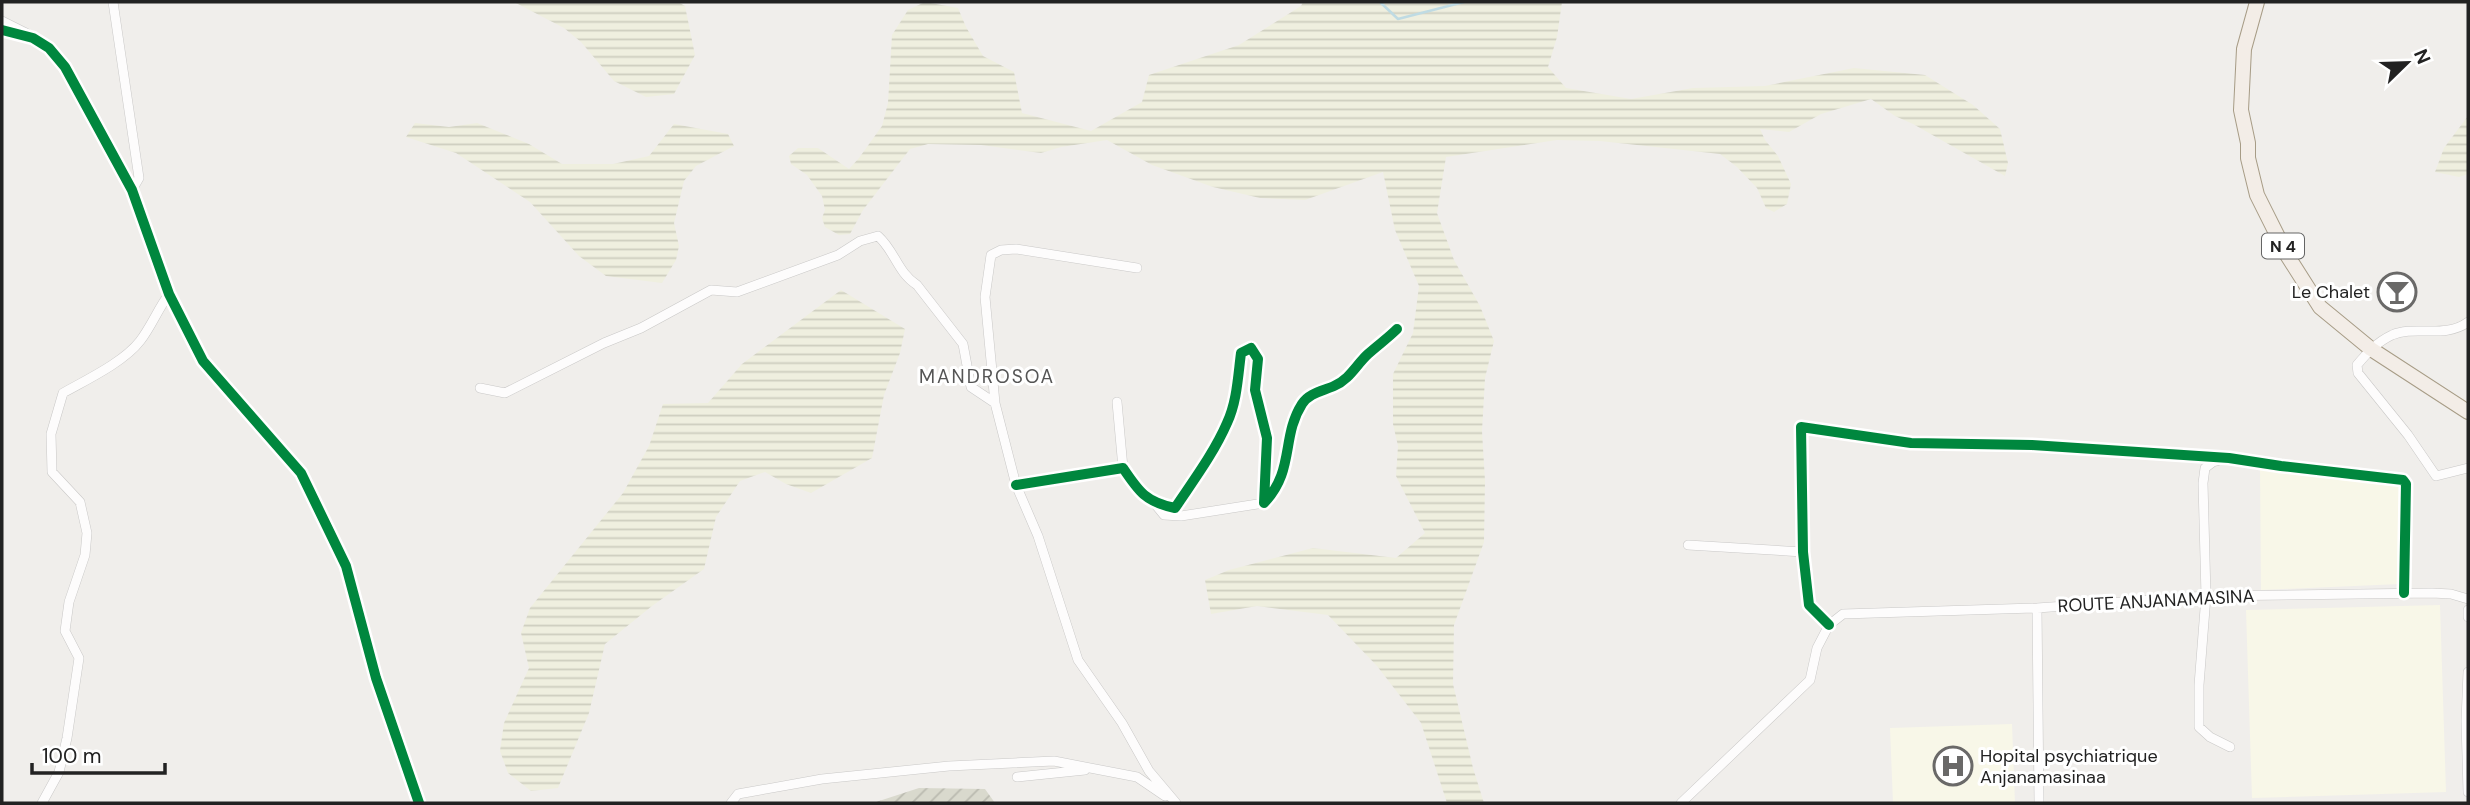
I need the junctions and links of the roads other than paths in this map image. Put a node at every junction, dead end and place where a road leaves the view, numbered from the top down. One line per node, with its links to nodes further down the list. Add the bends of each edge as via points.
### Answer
1 (113, 2): 6 (street, via 139,178)
2 (2257, 2): 11 (main road, N 4, via 2244,49 2241,110 2257,195 2320,307)
3 (2, 21): 5 (street)
4 (2, 30): 5 (street)
5 (33, 38): 6 (street, via 65,67)
6 (132, 190): 8 (street)
7 (1137, 268): 14 (street, via 1016,249 991,255 985,297)
8 (169, 294): 36 (street, via 132,351 63,393 51,434 52,472 80,502 87,533 65,631 79,658 67,738 59,772); 37 (street, via 203,361 307,484 346,566 376,678)
9 (2468, 322): 11 (street, via 2458,329 2394,334)
10 (1397, 329): 20 (street, via 1366,355 1353,374 1302,403 1283,475)
11 (2371, 349): 15 (main road, N 4); 18 (street, via 2357,365 2358,373 2436,476)
12 (480, 388): 14 (street, via 505,393 711,290 737,292 878,236 889,246 897,267 963,344 971,387)
13 (1117, 402): 17 (street)
14 (995, 403): 19 (street)
15 (2468, 412)
16 (2229, 458): 23 (street, via 2032,445 1911,443 1801,427); 24 (street, via 2403,480); 25 (street, via 2205,468)
17 (1124, 468): 19 (street); 21 (street)
18 (2468, 468)
19 (1016, 485): 39 (street, via 1038,536 1078,660 1149,771)
20 (1264, 503): 21 (street, via 1181,516 1164,515); 21 (street, via 1267,438 1255,390 1258,359 1251,348 1241,353 1228,422 1207,460 1175,508)
21 (1155, 504)
22 (1688, 545): 23 (street)
23 (1803, 552): 30 (street, via 1809,605)
24 (2403, 593): 25 (street, ROUTE ANJANAMASINA); 26 (street, ROUTE ANJANAMASINA)
25 (2206, 596): 27 (street, ROUTE ANJANAMASINA); 32 (street, via 2199,727)
26 (2468, 599)
27 (2037, 608): 30 (street, ROUTE ANJANAMASINA, via 1843,614); 41 (street)
28 (2468, 610): 29 (street)
29 (2468, 617)
30 (1829, 625): 40 (street, via 1817,648 1810,680)
31 (2468, 672): 35 (street)
32 (2230, 747)
33 (1093, 769): 34 (street); 38 (street, via 1054,761 949,766 822,779 738,794); 39 (street, via 1137,777)
34 (1017, 777)
35 (2468, 792)
36 (42, 803)
37 (419, 803)
38 (731, 803)
39 (1175, 803)
40 (1681, 803)
41 (2039, 803)

